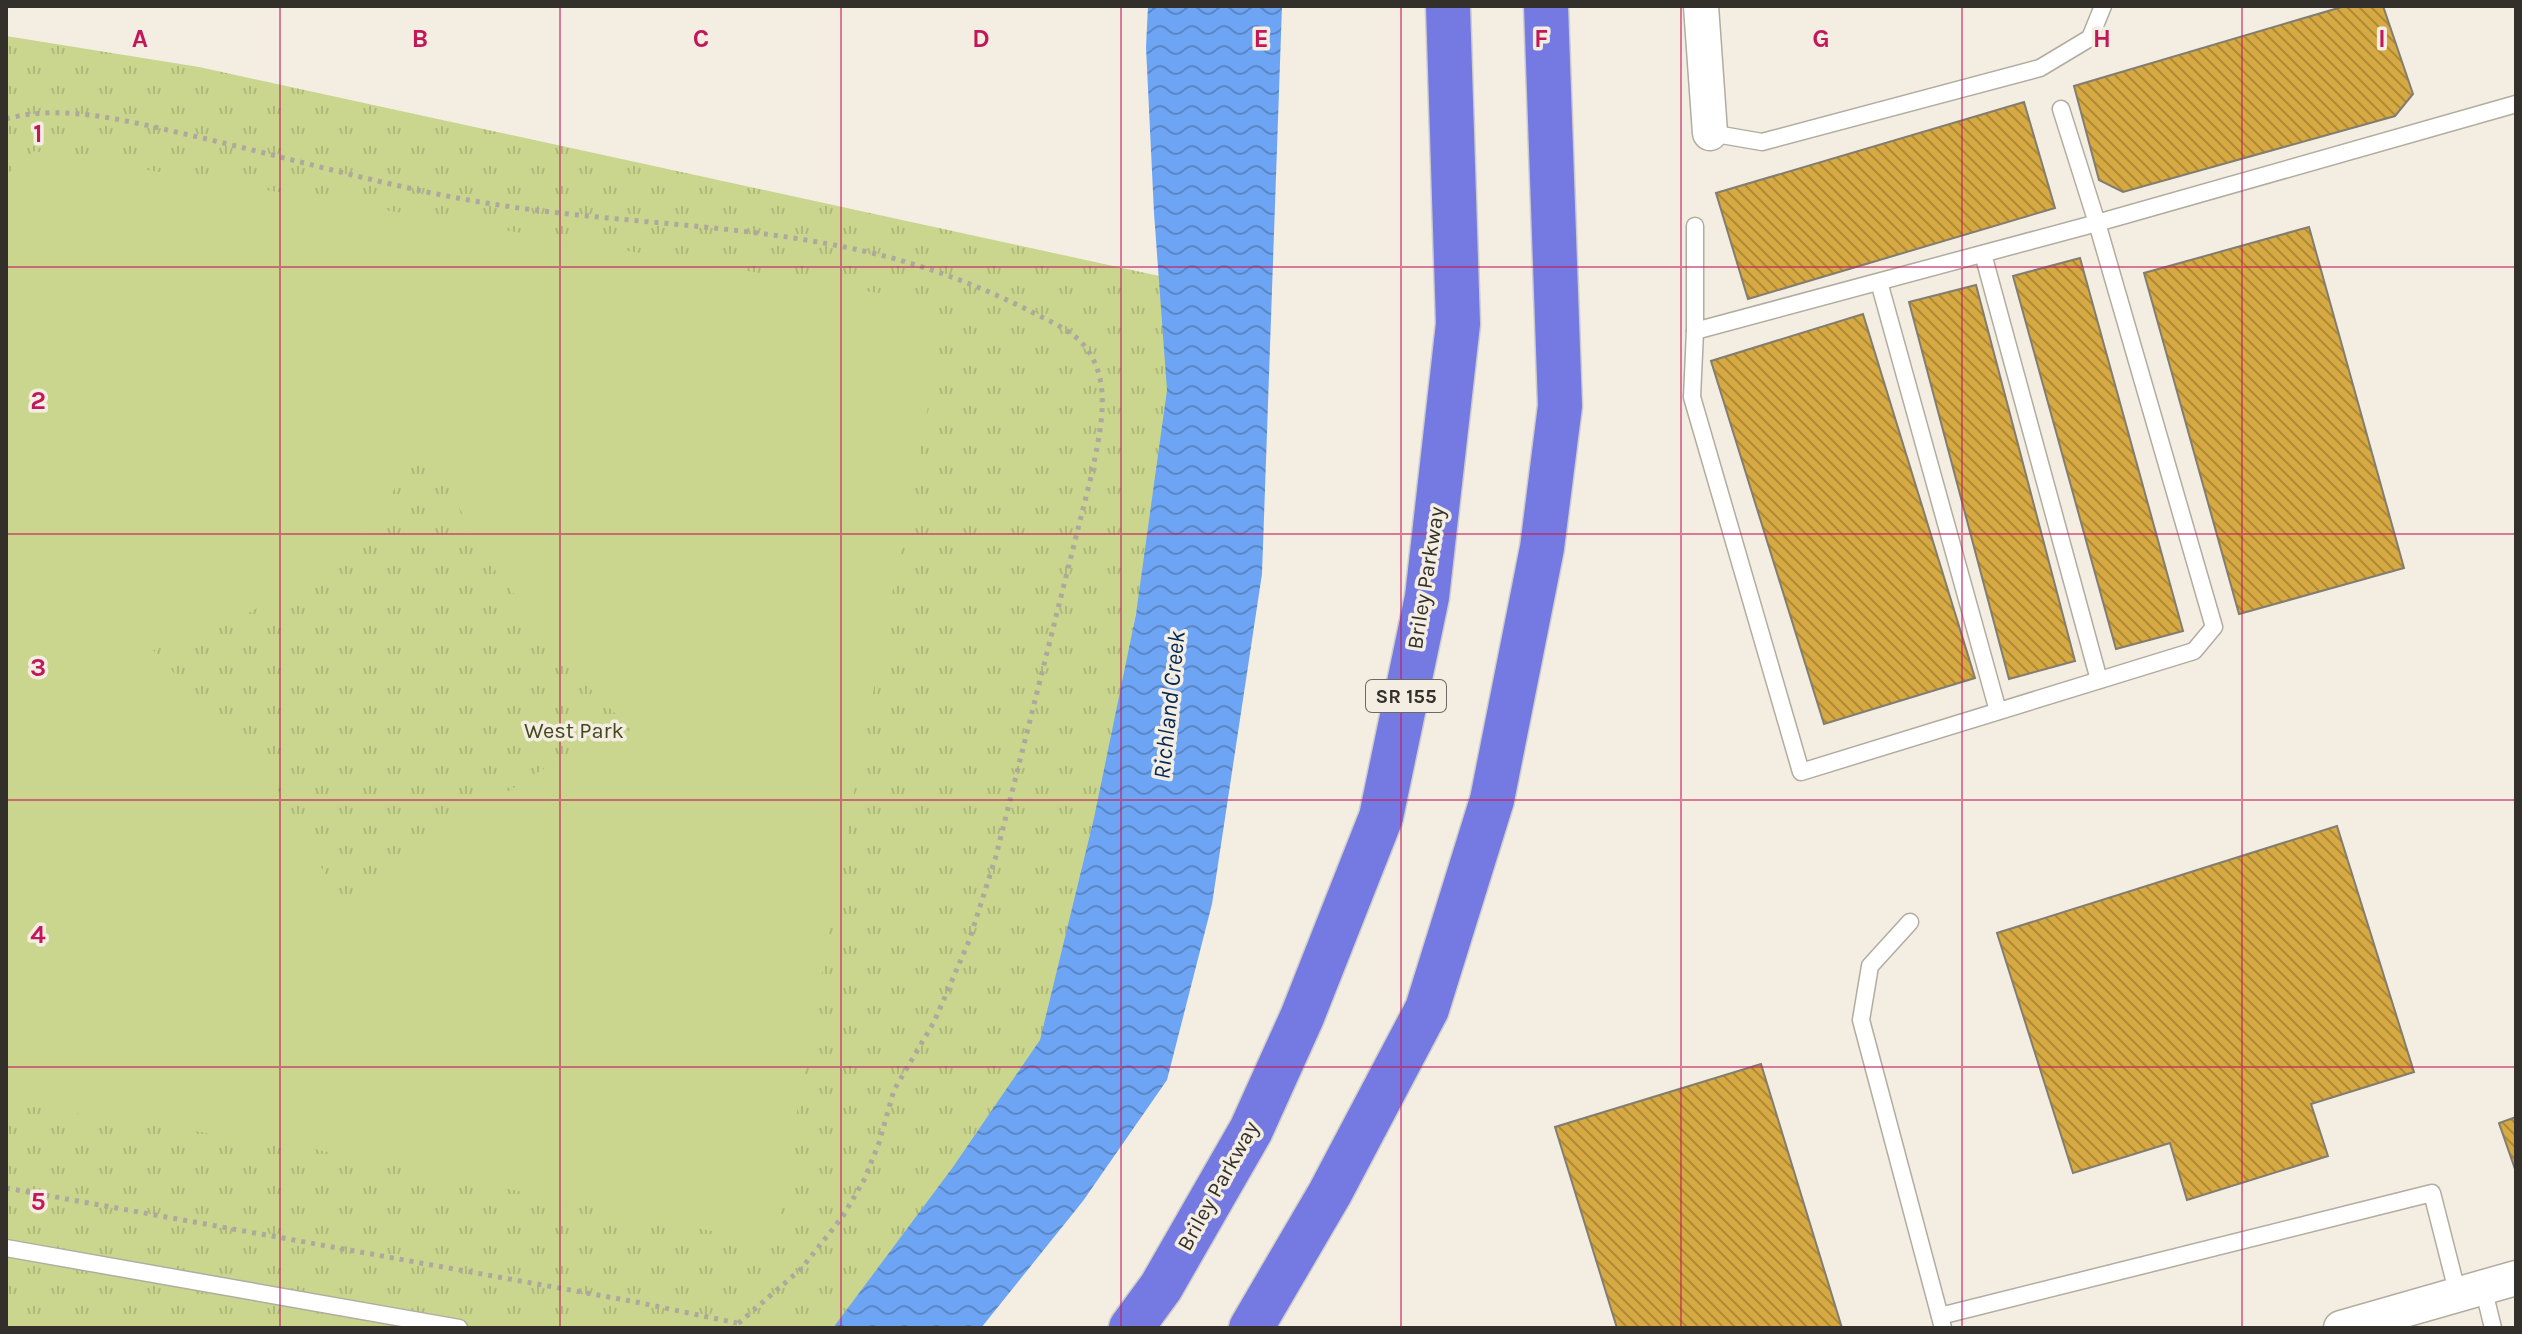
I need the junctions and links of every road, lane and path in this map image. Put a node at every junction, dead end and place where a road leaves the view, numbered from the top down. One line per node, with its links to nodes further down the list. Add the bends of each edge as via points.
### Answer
1 (1448, 6): 24 (highway, Briley Parkway / SR 155, via 1458,324 1427,597 1381,817 1251,1130 1161,1287)
2 (1546, 6): 25 (highway, via 1560,406 1542,548 1492,800 1427,1009)
3 (1701, 6): 8 (street)
4 (2103, 6): 8 (lane, via 2090,38 2040,68 1762,142)
5 (2516, 104): 9 (lane)
6 (2061, 109): 9 (lane)
7 (6, 119): 22 (path, via 27,113 115,119 488,203 807,239 874,253 967,282 1022,307 1067,330 1094,359 1103,388 1091,477 996,856 969,941 934,1022 894,1090 879,1143 843,1216 801,1269)
8 (1710, 133)
9 (2097, 223): 11 (lane); 14 (lane, via 2214,627 2194,651)
10 (1695, 226): 13 (lane)
11 (1983, 254): 12 (lane); 14 (lane)
12 (1879, 282): 13 (lane); 15 (lane)
13 (1695, 331): 15 (lane, via 1692,397 1801,772)
14 (2099, 680): 15 (lane)
15 (1998, 711)
16 (1910, 922): 21 (lane, via 1870,966 1861,1020)
17 (6, 1188): 22 (path, via 631,1301)
18 (6, 1248): 23 (lane)
19 (2516, 1278): 20 (street)
20 (2471, 1291): 21 (lane, via 2432,1193); 26 (street); 27 (lane)
21 (1942, 1322)
22 (735, 1326)
23 (459, 1328)
24 (1131, 1328)
25 (1251, 1328)
26 (2341, 1328)
27 (2493, 1328)

